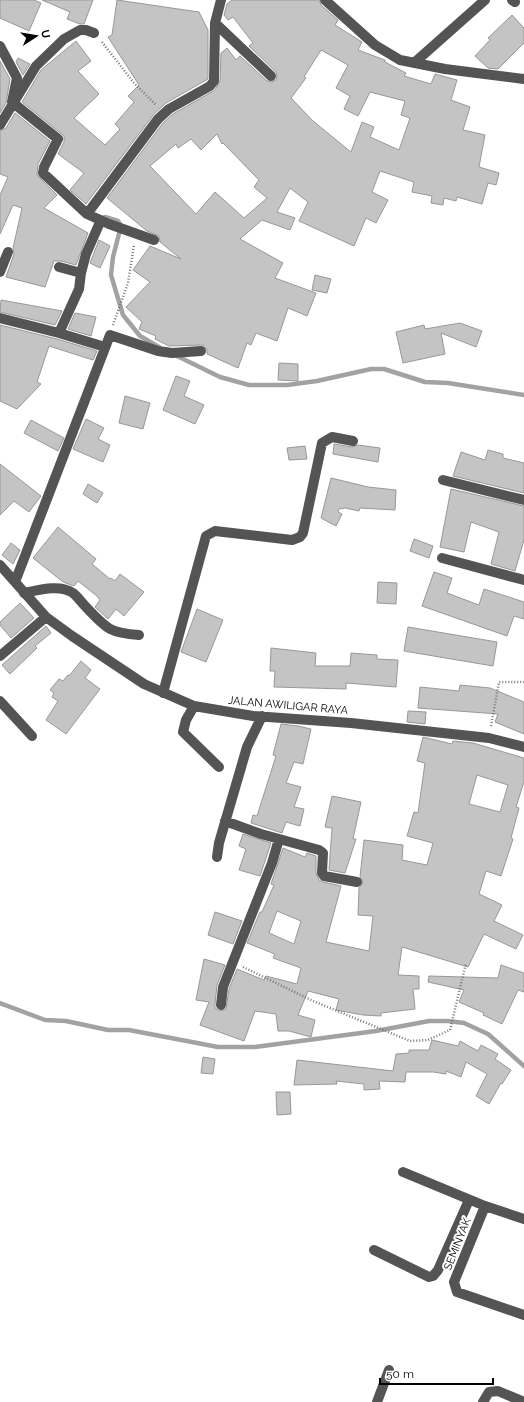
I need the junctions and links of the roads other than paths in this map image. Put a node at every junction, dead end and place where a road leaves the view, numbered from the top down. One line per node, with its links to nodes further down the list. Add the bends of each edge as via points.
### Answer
1 (221, 0): 4 (street)
2 (325, 0): 7 (street, via 375,45 400,60)
3 (485, 0): 7 (street)
4 (215, 23): 8 (street); 12 (street, via 214,81 210,86 164,113)
5 (94, 33): 10 (street, via 80,30 64,40 36,66)
6 (0, 46): 10 (street, via 17,78)
7 (414, 63): 9 (street)
8 (271, 76)
9 (524, 79)
10 (12, 102): 11 (street); 12 (street, via 58,139 43,173)
11 (0, 125)
12 (87, 214): 13 (street)
13 (101, 220): 14 (street); 18 (street)
14 (154, 240)
15 (8, 252): 17 (street)
16 (59, 267): 18 (street)
17 (0, 272)
18 (80, 273): 20 (street, via 79,288)
19 (0, 318): 20 (street)
20 (58, 333): 21 (street)
21 (105, 347): 22 (street, via 110,335 158,351); 29 (street)
22 (201, 351)
23 (353, 440): 34 (street, via 332,438 322,444 300,537 292,540 215,531 206,536)
24 (443, 480): 25 (street)
25 (524, 500)
26 (442, 558): 28 (street)
27 (0, 565): 29 (street, JALAN AWILIGAR RAYA)
28 (524, 580)
29 (14, 582): 30 (street, JALAN AWILIGAR RAYA)
30 (24, 593): 31 (street, JALAN AWILIGAR RAYA); 32 (street, via 42,589 60,589 73,593 104,626 118,633)
31 (46, 617): 33 (street); 34 (street, JALAN AWILIGAR RAYA, via 114,665)
32 (139, 635)
33 (0, 656)
34 (163, 693): 36 (street, JALAN AWILIGAR RAYA)
35 (0, 701): 38 (street)
36 (194, 706): 37 (street, JALAN AWILIGAR RAYA); 40 (street, via 183,732)
37 (262, 716): 39 (street, JALAN AWILIGAR RAYA, via 489,738); 41 (street, via 247,747)
38 (32, 736)
39 (524, 747)
40 (219, 767)
41 (225, 821): 42 (street); 43 (street)
42 (279, 839): 44 (street, via 323,853 324,876); 45 (street, via 223,987)
43 (218, 858)
44 (357, 882)
45 (221, 1005)
46 (403, 1172): 47 (street)
47 (469, 1200): 48 (street); 50 (street, via 433,1276 429,1277)
48 (485, 1206): 49 (street); 51 (street, SEMINYAK, via 454,1282 455,1287 457,1292)
49 (524, 1219)
50 (374, 1250)
51 (524, 1315)
52 (389, 1370): 54 (street)
53 (484, 1399): 55 (street, via 489,1392 498,1391)
54 (377, 1402)
55 (524, 1402)

